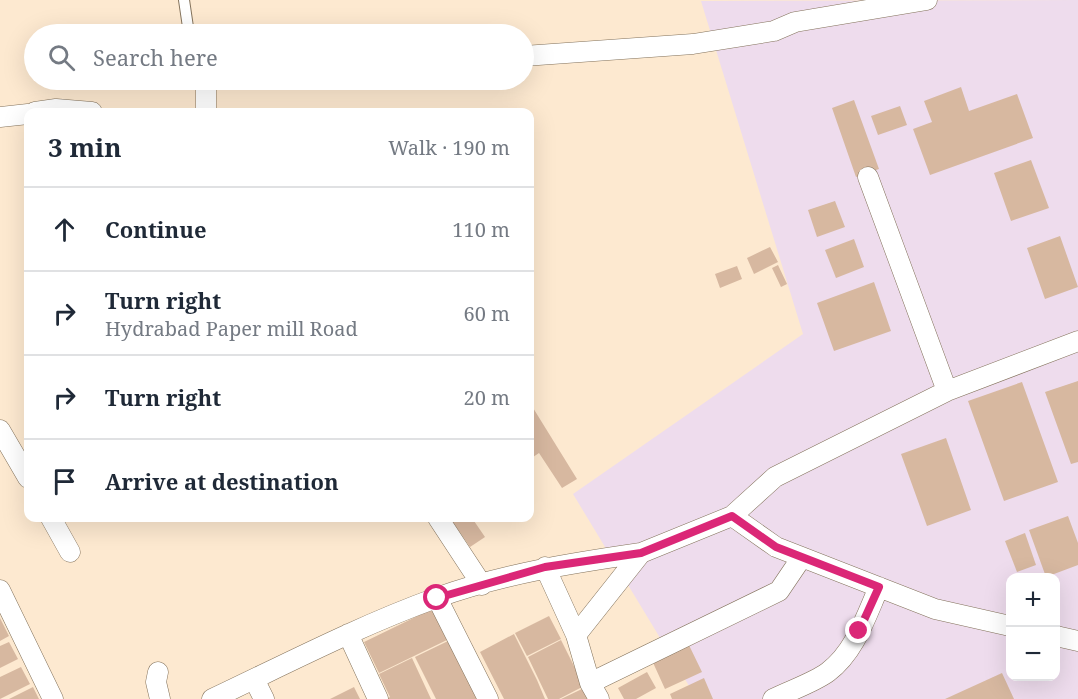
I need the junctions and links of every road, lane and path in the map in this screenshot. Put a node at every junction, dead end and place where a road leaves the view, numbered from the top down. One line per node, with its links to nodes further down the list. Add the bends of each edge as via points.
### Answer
1 (184, 0): 3 (lane)
2 (927, 0): 4 (street, via 693,44)
3 (188, 24)
4 (534, 55)
5 (206, 90): 6 (street)
6 (206, 108)
7 (24, 114): 8 (street)
8 (0, 117)
9 (868, 177): 11 (street)
10 (1078, 341): 11 (street)
11 (947, 391): 14 (street, via 775,477)
12 (0, 430): 13 (street)
13 (24, 469)
14 (732, 516): 18 (street); 19 (street, via 776,547)
15 (53, 522): 17 (street)
16 (441, 522): 21 (street)
17 (70, 552)
18 (641, 553): 20 (street); 27 (street)
19 (802, 557): 22 (street); 32 (street, via 779,591)
20 (545, 567): 21 (street); 27 (street)
21 (482, 585): 24 (street)
22 (879, 587): 25 (street, via 936,609); 39 (street, via 859,631 828,672)
23 (0, 590): 33 (street)
24 (437, 598): 26 (street); 38 (street)
25 (1006, 625)
26 (348, 634): 31 (street); 37 (street)
27 (576, 635): 32 (street)
28 (1060, 637): 29 (street)
29 (1078, 641)
30 (158, 672): 34 (street)
31 (254, 679): 35 (street); 36 (street)
32 (594, 691)
33 (53, 699)
34 (160, 699)
35 (212, 699)
36 (264, 699)
37 (378, 699)
38 (489, 699)
39 (773, 699)

